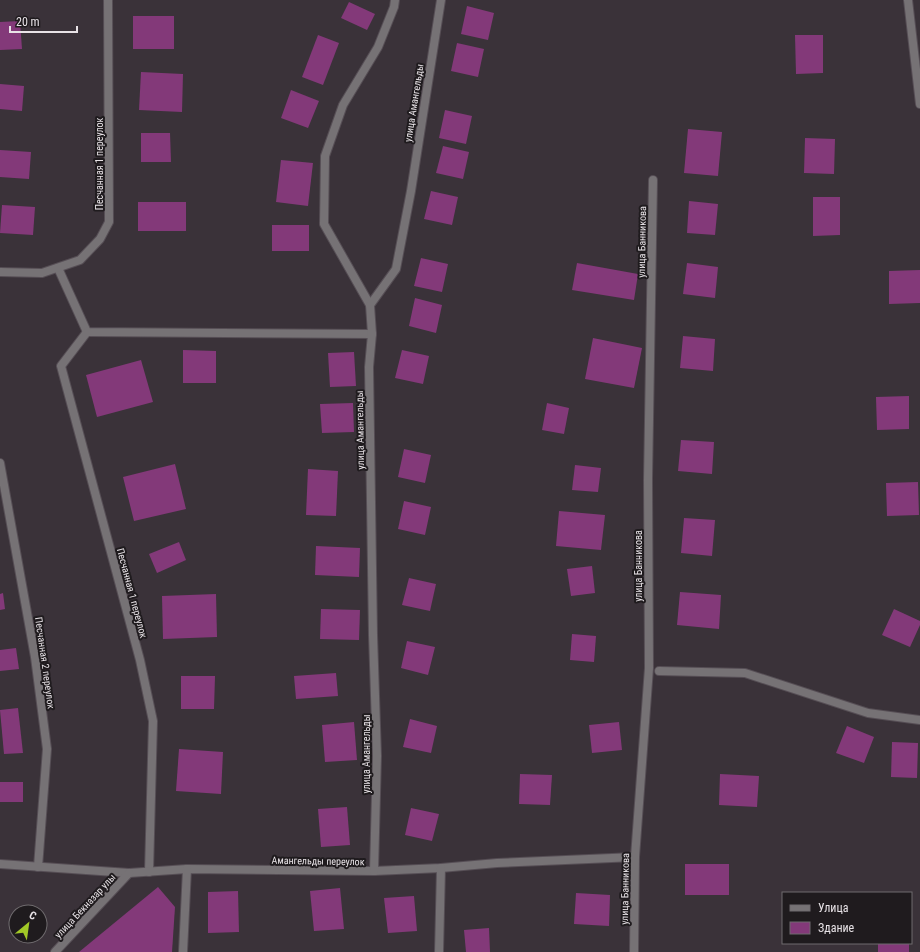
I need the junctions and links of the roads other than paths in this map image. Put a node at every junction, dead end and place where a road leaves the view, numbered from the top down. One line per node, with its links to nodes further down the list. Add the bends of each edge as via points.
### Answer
1 (108, 0): 7 (street, Песчанная 1 переулок, via 109,222 100,239 80,260)
2 (395, 0): 9 (street, via 378,47 343,105 325,156 324,224)
3 (441, 0): 9 (street, улица Амангельды, via 396,269)
4 (908, 0): 5 (street)
5 (920, 104)
6 (653, 180): 15 (street, улица Банникова, via 648,668)
7 (58, 268): 8 (street, Песчанная 1 переулок, via 42,273); 10 (street)
8 (0, 272)
9 (370, 305): 11 (street, улица Амангельды)
10 (87, 332): 11 (street); 21 (street, Песчанная 1 переулок, via 61,366 140,660 153,721)
11 (372, 334): 20 (street, улица Амангельды, via 369,367 377,756)
12 (0, 463): 17 (street, Песчанная 2 переулок, via 35,657 46,749)
13 (658, 671): 14 (street, via 746,673 868,713)
14 (920, 720)
15 (635, 857): 18 (street, Амангельды переулок); 26 (street, улица Банникова)
16 (0, 864): 17 (street, Амангельды переулок)
17 (38, 867): 22 (street, Амангельды переулок)
18 (441, 868): 20 (street, Амангельды переулок); 25 (street)
19 (187, 869): 20 (street, Амангельды переулок); 21 (street, Амангельды переулок); 24 (street)
20 (374, 871)
21 (149, 872): 22 (street, Амангельды переулок)
22 (129, 873): 23 (street, улица Бекназар улы)
23 (55, 952)
24 (183, 952)
25 (439, 952)
26 (634, 952)

